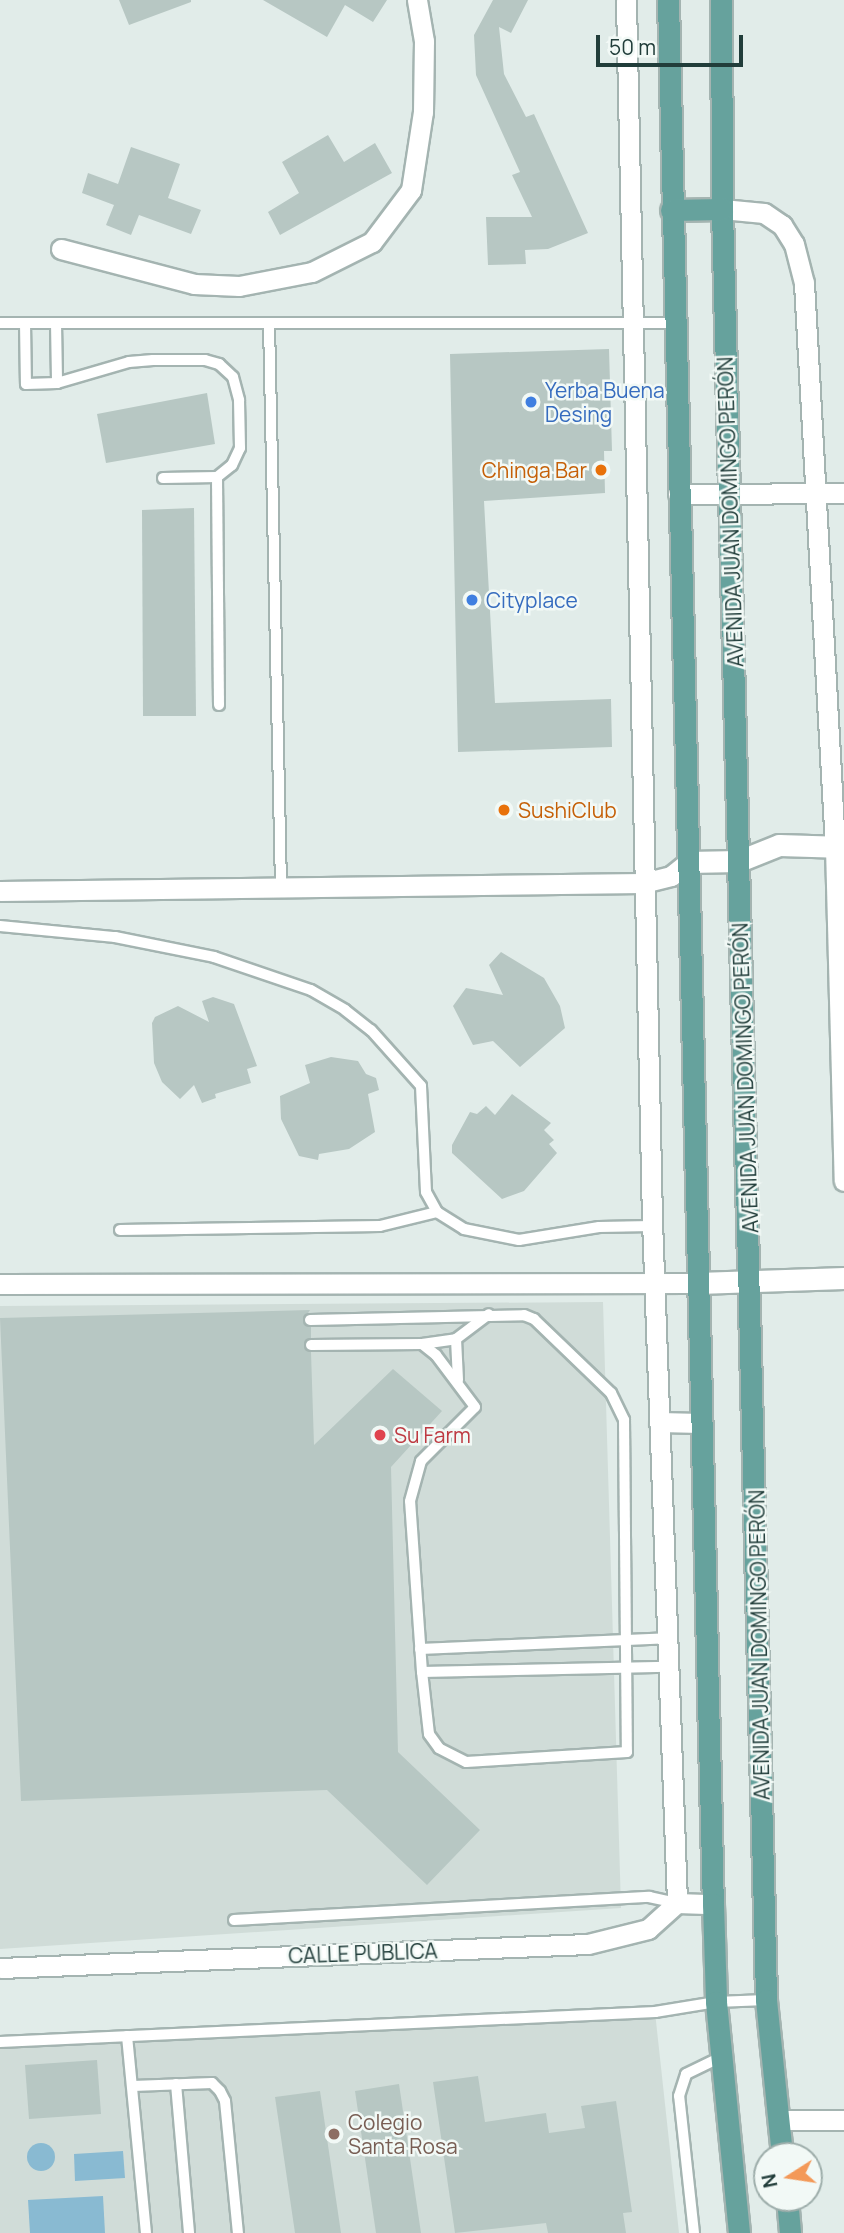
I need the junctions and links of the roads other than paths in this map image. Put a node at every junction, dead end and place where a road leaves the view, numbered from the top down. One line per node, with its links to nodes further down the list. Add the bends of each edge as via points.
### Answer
1 (417, 0): 7 (street, via 424,41 423,112 411,190 372,242 312,272 239,286 194,284)
2 (626, 0): 13 (street)
3 (668, 0): 5 (main road)
4 (721, 0): 6 (main road, AVENIDA JUAN DOMINGO PERÓN)
5 (671, 209): 6 (main road); 12 (main road)
6 (722, 209): 17 (street, via 764,213 782,225 801,263); 20 (main road, AVENIDA JUAN DOMINGO PERÓN)
7 (61, 248)
8 (0, 323): 9 (lane)
9 (25, 323): 10 (lane); 14 (lane, via 26,384)
10 (56, 323): 11 (lane); 14 (lane)
11 (269, 323): 13 (lane); 26 (lane)
12 (674, 323): 13 (lane); 19 (main road)
13 (632, 324): 25 (street)
14 (57, 383): 15 (lane, via 129,362 205,360 219,364 233,377 239,400 240,448 232,465)
15 (217, 477): 16 (lane); 21 (lane)
16 (163, 478)
17 (817, 492): 18 (street); 20 (street); 22 (street)
18 (844, 493)
19 (678, 494): 20 (street); 24 (main road)
20 (730, 494): 23 (main road, AVENIDA JUAN DOMINGO PERÓN)
21 (219, 705)
22 (840, 847): 23 (street, via 779,845); 29 (street)
23 (738, 861): 24 (street); 34 (main road, AVENIDA JUAN DOMINGO PERÓN)
24 (688, 862): 25 (street, via 671,876); 36 (main road)
25 (643, 883): 26 (street); 31 (street)
26 (281, 888): 27 (street)
27 (0, 891)
28 (0, 926): 30 (lane, via 116,937 214,957 311,990 345,1010 371,1030 421,1086 425,1111 422,1172)
29 (844, 1181)
30 (437, 1212): 31 (lane, via 464,1230 519,1240 599,1227); 32 (lane, via 380,1226)
31 (652, 1226): 35 (street)
32 (120, 1230)
33 (844, 1278): 34 (street)
34 (751, 1281): 36 (street); 56 (main road, AVENIDA JUAN DOMINGO PERÓN)
35 (654, 1283): 36 (street); 37 (street); 44 (street)
36 (698, 1283): 45 (main road)
37 (0, 1284)
38 (489, 1314): 39 (lane); 40 (lane); 47 (lane, via 534,1319 620,1405)
39 (310, 1320)
40 (456, 1339): 41 (lane); 43 (lane)
41 (422, 1344): 42 (lane); 43 (lane)
42 (311, 1345)
43 (458, 1384): 48 (lane, via 475,1407 421,1461 410,1502)
44 (659, 1422): 45 (street); 46 (street)
45 (701, 1423): 53 (main road)
46 (667, 1638): 47 (lane); 49 (street)
47 (625, 1640): 48 (lane); 50 (lane)
48 (420, 1649): 51 (lane)
49 (668, 1667): 50 (lane); 52 (street)
50 (625, 1668): 51 (lane); 51 (lane, via 627,1752 466,1762 451,1758 429,1734)
51 (422, 1672)
52 (677, 1903): 53 (street); 54 (lane, via 649,1897); 55 (street, CALLE PUBLICA, via 648,1929 588,1944)
53 (713, 1904): 57 (main road)
54 (234, 1920)
55 (0, 1968)
56 (766, 2000): 57 (lane); 63 (main road, AVENIDA JUAN DOMINGO PERÓN)
57 (716, 2002): 58 (lane, via 655,2012); 60 (main road)
58 (127, 2036): 59 (lane); 62 (lane)
59 (0, 2042)
60 (722, 2057): 70 (lane, via 686,2074 679,2096); 71 (main road)
61 (176, 2084): 62 (lane); 68 (lane); 69 (lane, via 212,2083 225,2101)
62 (133, 2086): 67 (lane)
63 (779, 2120): 64 (street); 65 (main road, AVENIDA JUAN DOMINGO PERÓN)
64 (844, 2120)
65 (781, 2142)
66 (788, 2212): 72 (main road)
67 (146, 2233)
68 (189, 2233)
69 (238, 2233)
70 (694, 2233)
71 (739, 2233)
72 (790, 2233)

